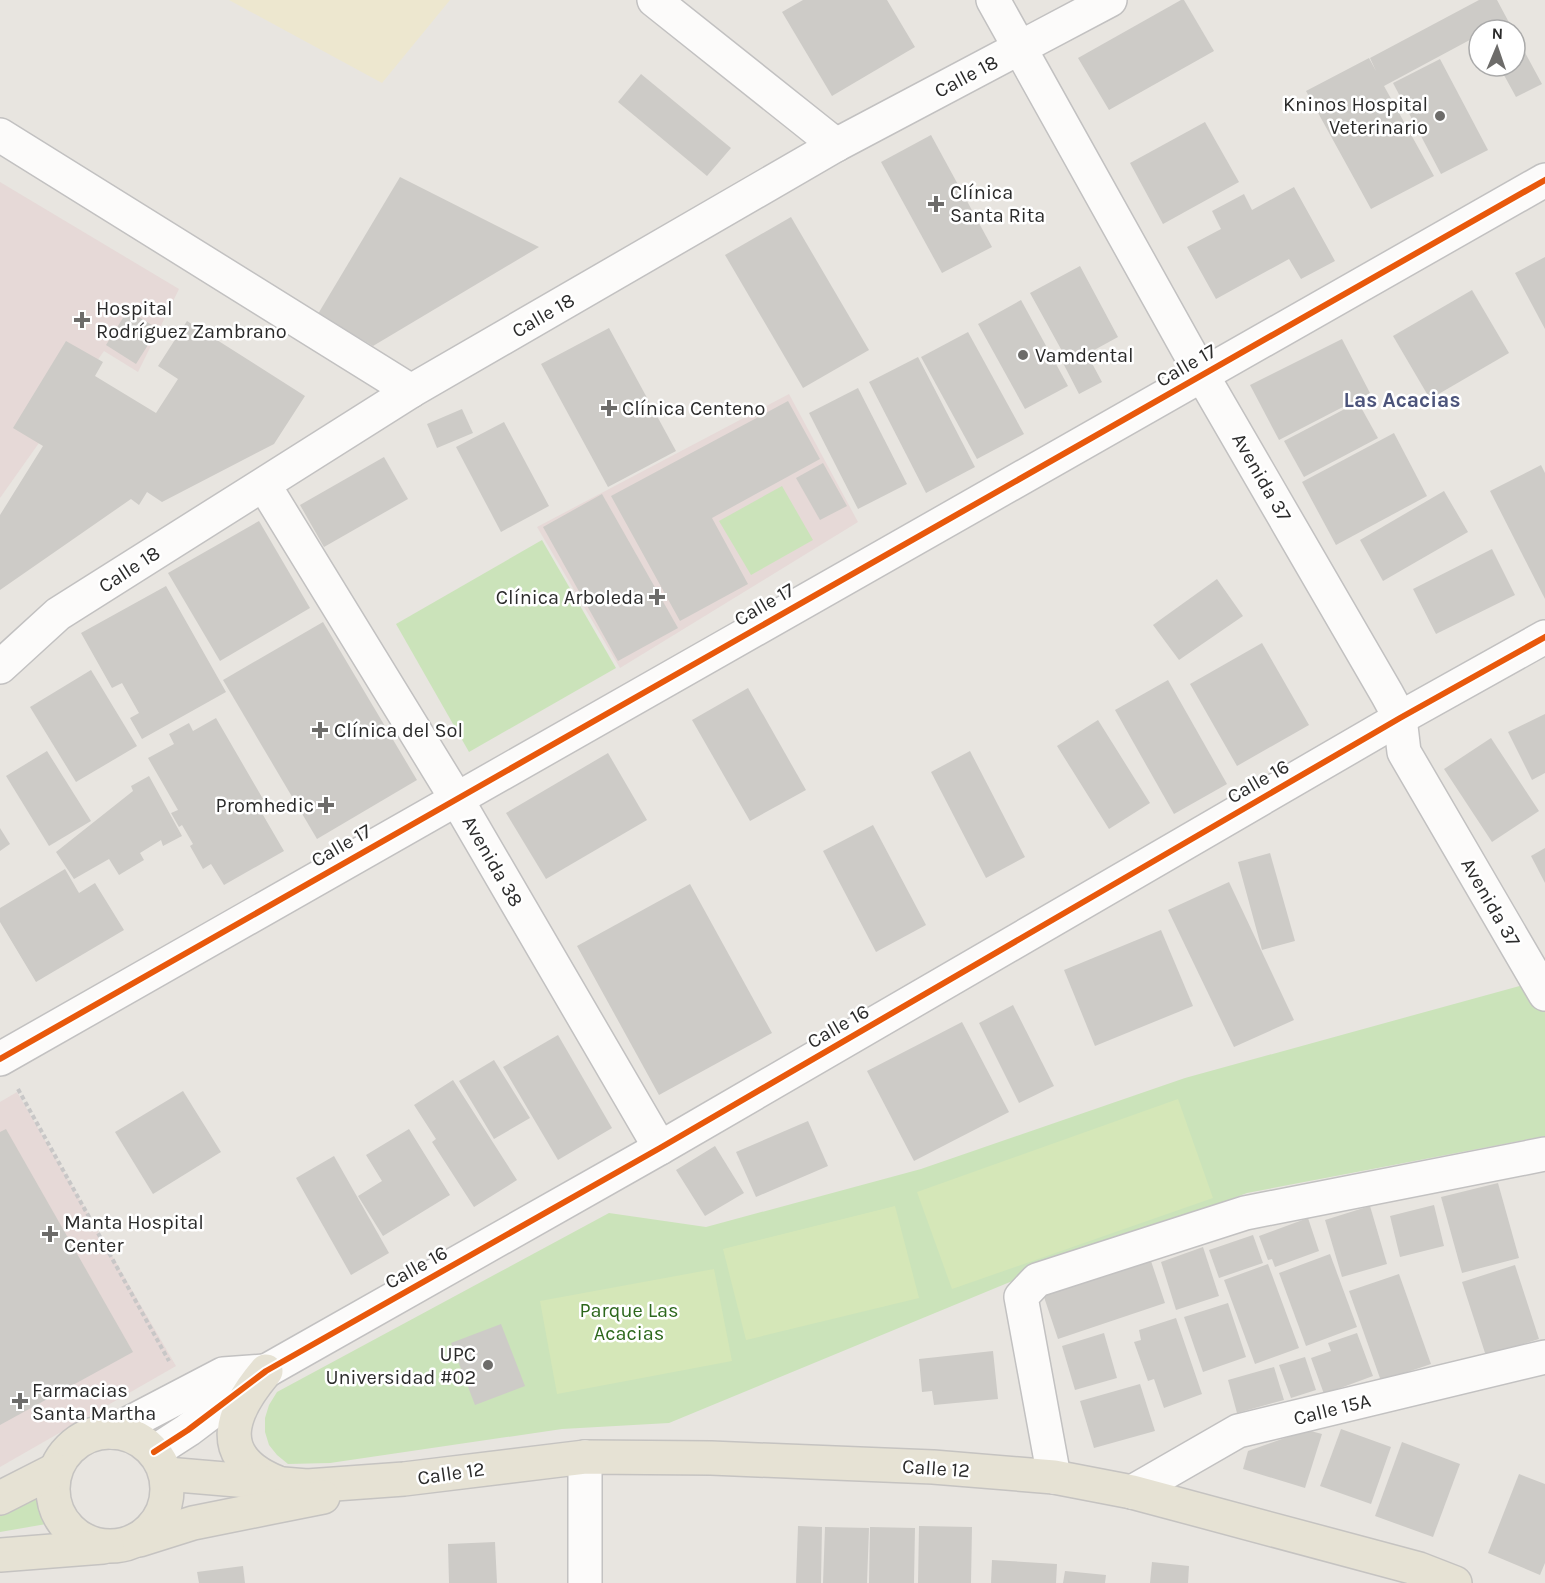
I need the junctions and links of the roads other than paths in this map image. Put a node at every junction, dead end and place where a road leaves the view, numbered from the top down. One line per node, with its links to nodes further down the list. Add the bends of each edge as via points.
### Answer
1 (654, 0): 6 (street)
2 (993, 0): 4 (street, Avenida 37)
3 (1110, 0): 4 (street, Calle 18)
4 (1021, 48): 6 (street, Calle 18); 8 (street, Avenida 37)
5 (0, 135): 9 (street)
6 (836, 145): 9 (street, Calle 18)
7 (1545, 180): 8 (street, Calle 17)
8 (1202, 375): 13 (street, Avenida 37); 14 (street, Calle 17)
9 (411, 391): 10 (street, Calle 18)
10 (264, 484): 12 (street, Calle 18, via 58,614); 14 (street, Avenida 38)
11 (1545, 638): 13 (street, Calle 16)
12 (0, 667)
13 (1400, 718): 15 (street, Avenida 37, via 1404,752); 18 (street, Calle 16)
14 (456, 798): 17 (street, Calle 17); 18 (street, Avenida 38)
15 (1534, 952): 16 (street, Avenida 37)
16 (1545, 994)
17 (0, 1059)
18 (660, 1148): 21 (street, Calle 16)
19 (1545, 1154): 26 (street, via 1245,1213 1037,1280 1021,1297)
20 (1545, 1357): 29 (street, Calle 15A, via 1238,1431)
21 (266, 1371): 22 (street, via 223,1374); 24 (street, Calle 16, via 188,1430); 28 (main road, via 240,1405 234,1437 247,1466)
22 (111, 1432): 24 (main road, via 142,1441); 25 (main road, via 77,1442)
23 (585, 1457): 26 (main road, Calle 12, via 909,1466); 27 (main road, Calle 12); 33 (street)
24 (160, 1463): 28 (main road, Calle 12); 31 (main road, via 168,1491 159,1521 148,1533)
25 (55, 1470): 30 (main road); 31 (main road, via 53,1497 62,1522 91,1544)
26 (1054, 1477): 29 (main road, Calle 12)
27 (404, 1479): 28 (main road, Calle 12, via 307,1486); 31 (main road, Calle 12, via 193,1523)
28 (277, 1483)
29 (1132, 1492): 34 (main road, Calle 12, via 1419,1569)
30 (0, 1498)
31 (121, 1544): 32 (main road, Calle 12)
32 (0, 1555)
33 (585, 1583)
34 (1455, 1583)

